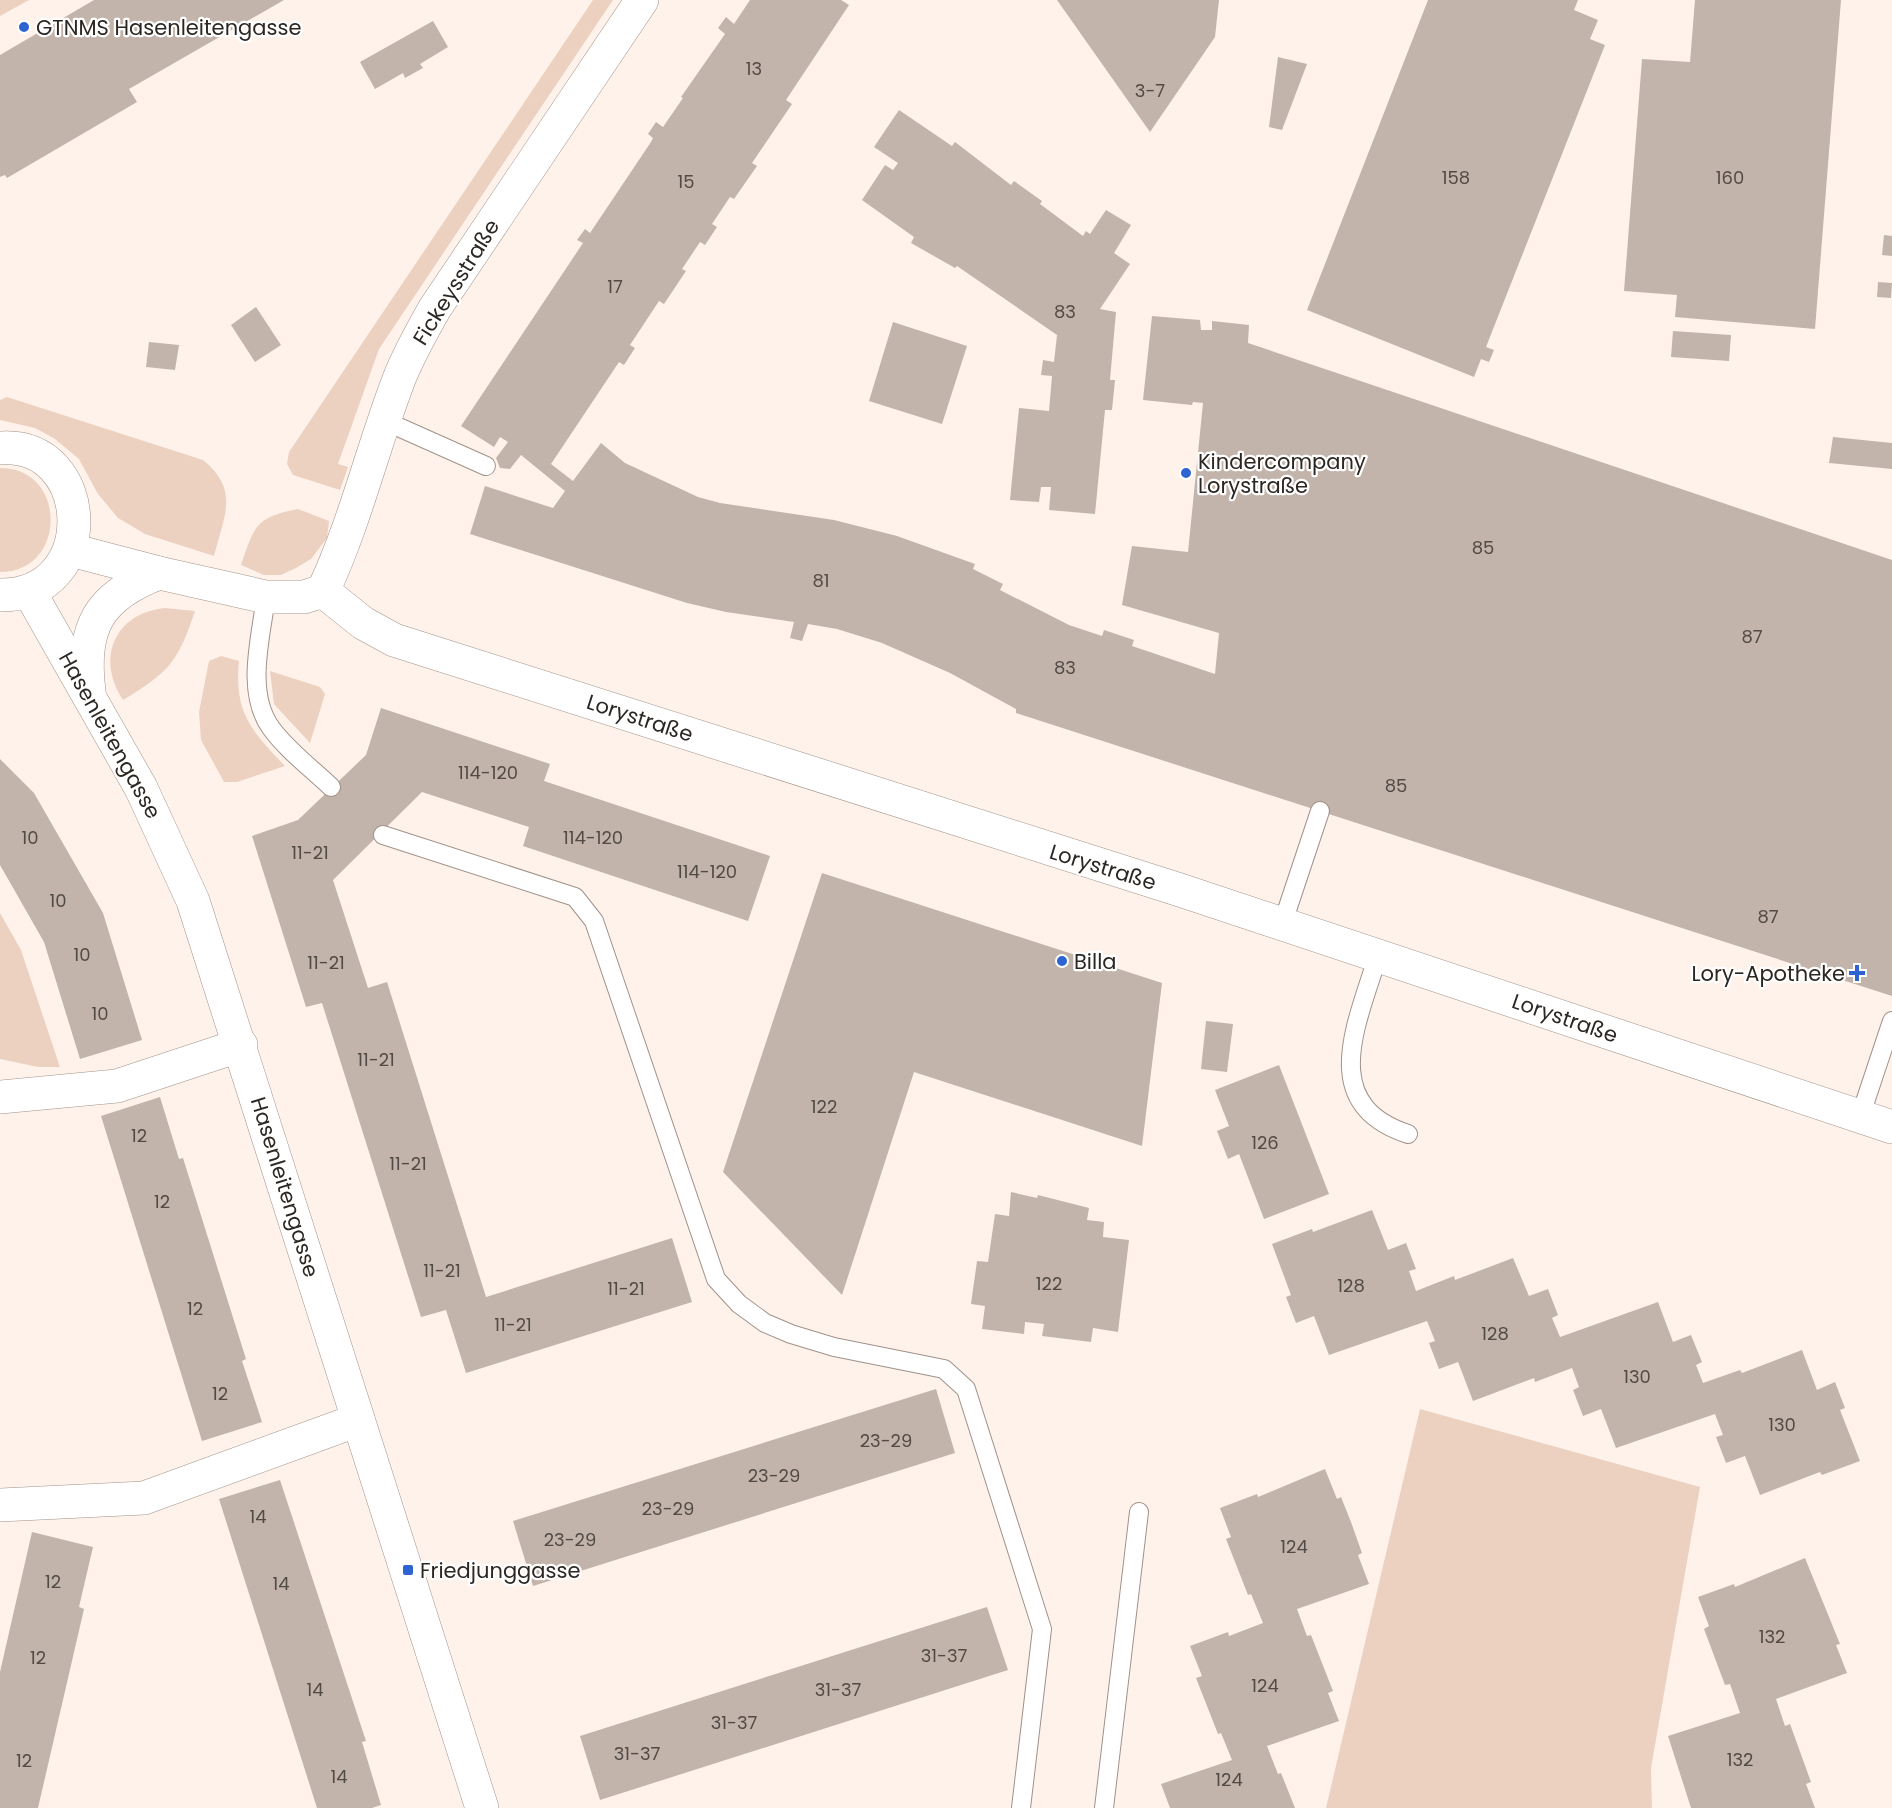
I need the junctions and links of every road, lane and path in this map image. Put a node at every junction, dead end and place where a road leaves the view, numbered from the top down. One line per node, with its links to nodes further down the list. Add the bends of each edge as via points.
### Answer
1 (642, 0): 2 (street, Fickeysstraße, via 435,308 402,371)
2 (385, 421): 4 (lane); 7 (street, Fickeysstraße, via 344,544)
3 (0, 448): 5 (street, via 31,453 50,465 65,483 75,515)
4 (486, 466)
5 (71, 550): 6 (street); 8 (street, via 46,581)
6 (159, 573): 9 (street); 10 (street, via 126,588 94,620 86,663)
7 (323, 591): 9 (street, via 304,597); 14 (street, Lorystraße, via 354,617 394,640)
8 (15, 593): 10 (street, Hasenleitengasse)
9 (266, 597): 11 (lane, via 257,667 262,708 270,727)
10 (90, 696): 17 (street, Hasenleitengasse, via 141,788 194,901)
11 (330, 787)
12 (1320, 811): 14 (lane)
13 (383, 835): 26 (lane, via 574,897 594,921 716,1279 740,1304 765,1323 791,1334 834,1347 944,1369 966,1389 1042,1629)
14 (1282, 925): 15 (street, Lorystraße)
15 (1378, 955): 19 (street, Lorystraße); 21 (lane, via 1349,1055 1351,1075 1356,1095 1369,1114 1388,1128)
16 (1892, 1021): 19 (lane)
17 (241, 1045): 18 (street, via 117,1086); 22 (street, Hasenleitengasse)
18 (0, 1097)
19 (1860, 1117): 20 (street, Lorystraße)
20 (1892, 1127)
21 (1408, 1134)
22 (358, 1420): 23 (street, via 144,1498); 25 (street, Hasenleitengasse)
23 (0, 1505)
24 (1139, 1512): 27 (lane)
25 (474, 1806)
26 (1021, 1808)
27 (1104, 1808)

